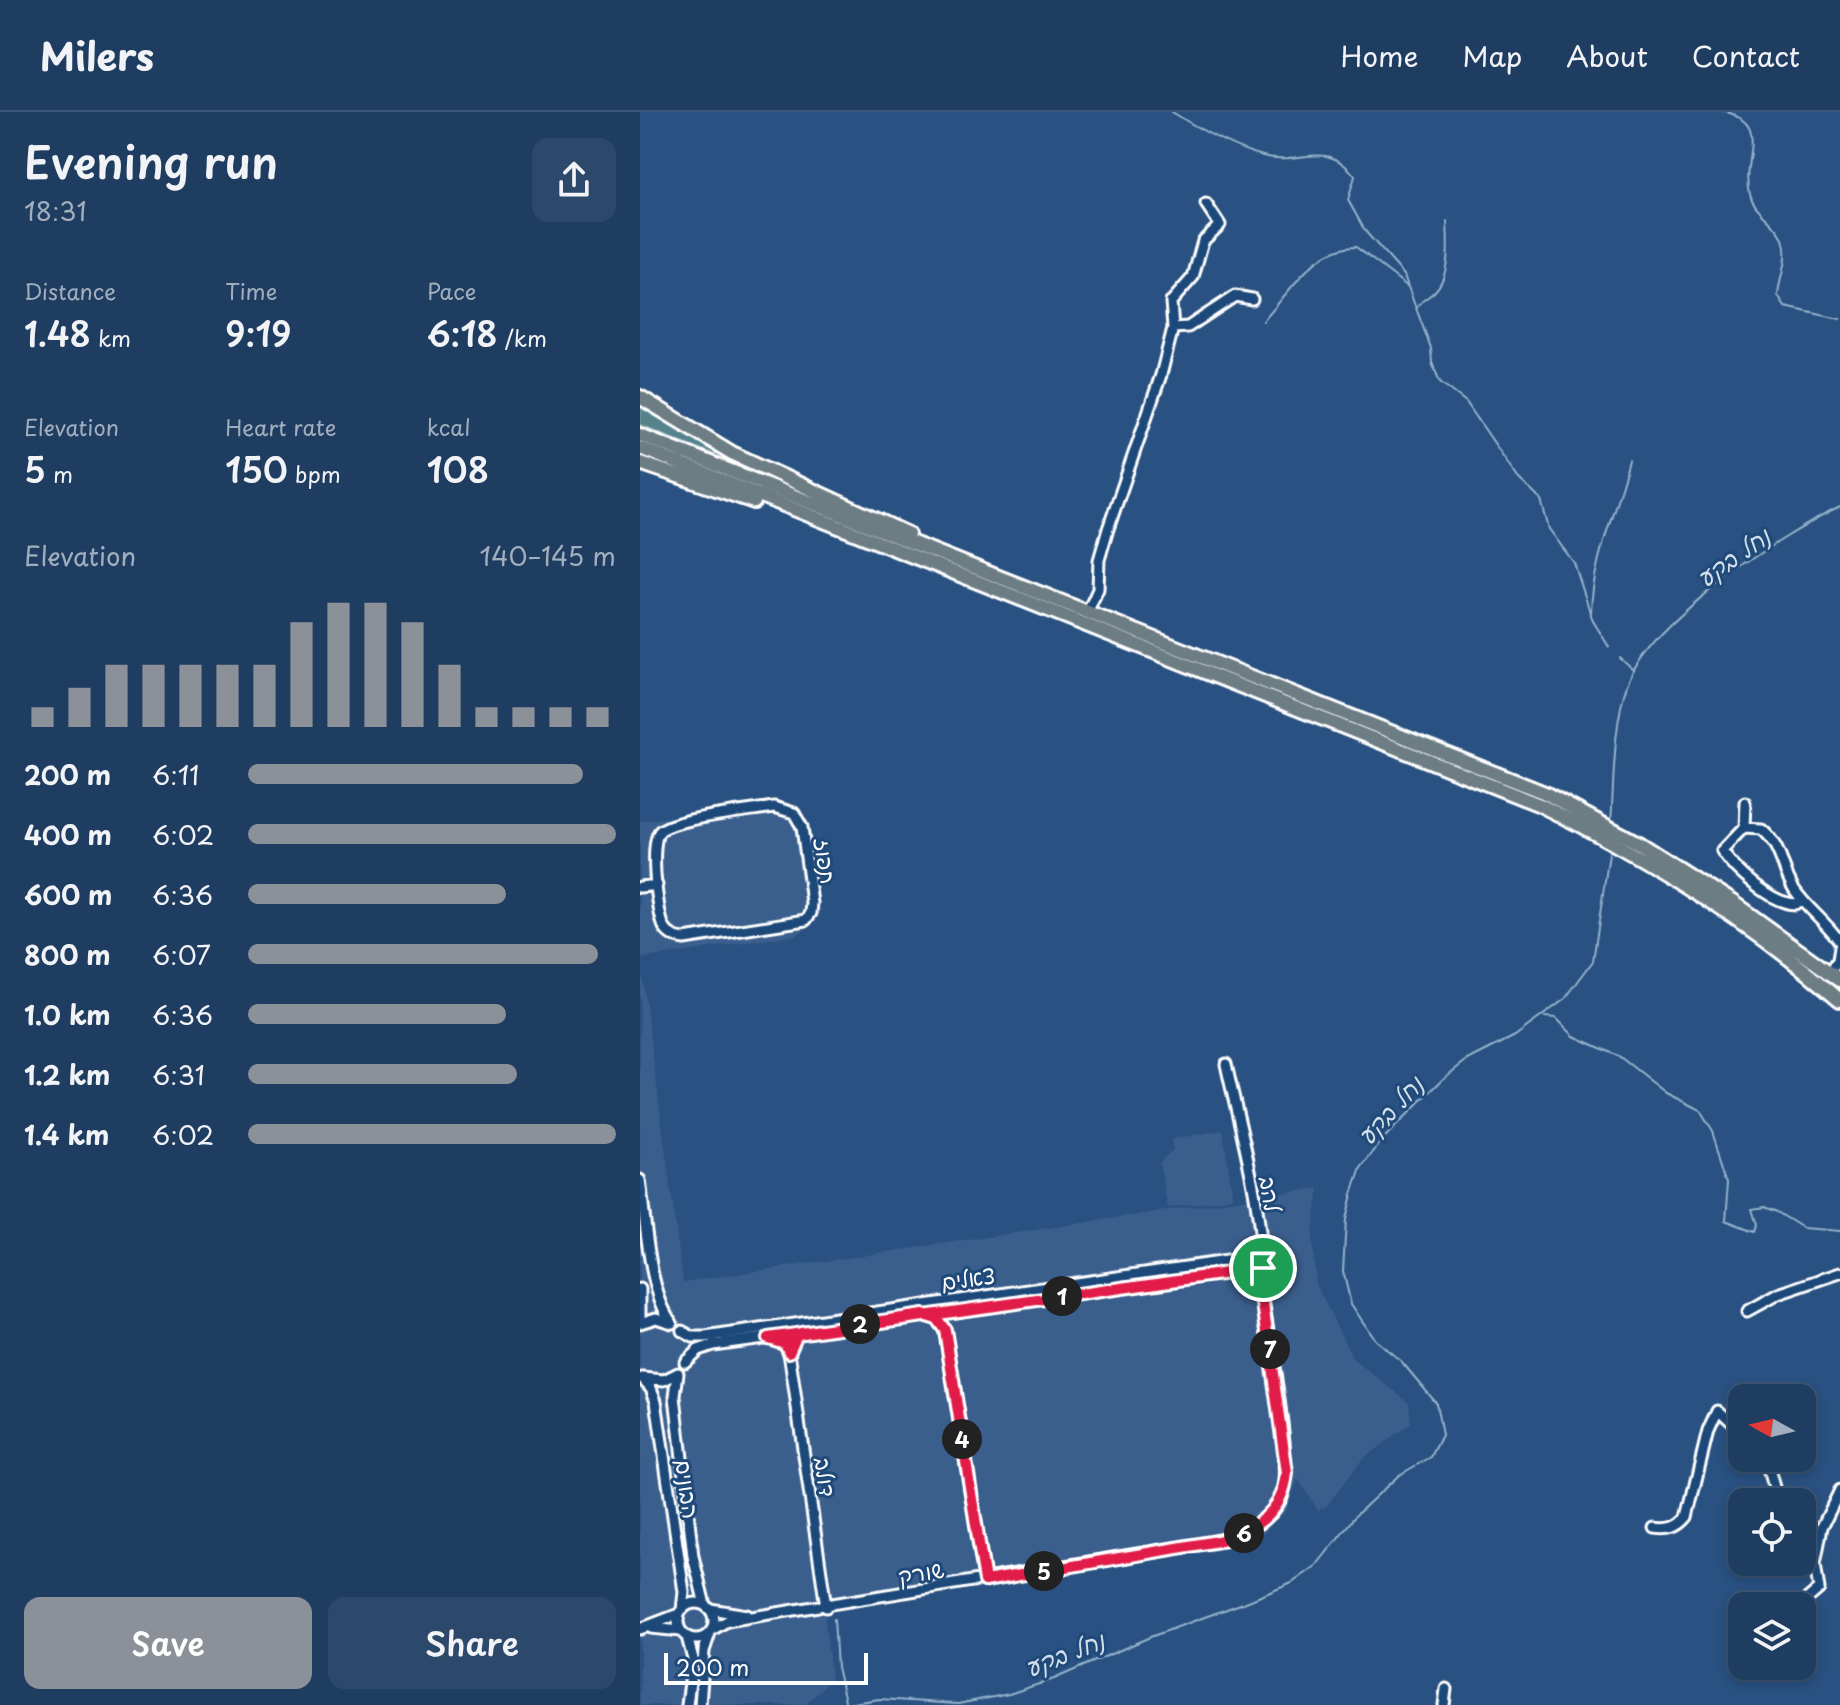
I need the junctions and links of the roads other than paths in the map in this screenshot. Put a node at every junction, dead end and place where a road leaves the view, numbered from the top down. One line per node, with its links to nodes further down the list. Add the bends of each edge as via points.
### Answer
1 (1206, 204): 3 (street, via 1220,225 1203,241 1193,277 1171,302)
2 (1252, 299): 3 (street, via 1235,296 1188,327)
3 (1173, 328): 10 (street, via 1108,529 1098,589)
4 (640, 397): 9 (highway, via 732,453)
5 (640, 435): 9 (highway)
6 (640, 448): 8 (highway)
7 (640, 463): 8 (highway)
8 (893, 550): 12 (highway)
9 (1042, 595): 10 (highway)
10 (1087, 613): 12 (highway, via 1493,772)
11 (1745, 802): 13 (street)
12 (1583, 819): 14 (highway)
13 (1744, 828): 17 (street, via 1761,829 1778,845); 17 (street, via 1722,851 1727,860 1781,902 1795,904)
14 (1638, 851): 19 (highway, via 1731,902); 20 (highway)
15 (657, 885): 15 (street, תפוז, via 653,844 662,829 780,807 794,813 802,827 811,913 796,924 677,938 664,926); 16 (street)
16 (640, 887)
17 (1801, 899): 18 (street)
18 (1840, 944): 19 (street)
19 (1834, 977)
20 (1840, 1000)
21 (1226, 1064): 23 (street, להב)
22 (640, 1180): 33 (street, via 657,1290)
23 (1261, 1256): 24 (street, להב); 35 (street, צאלים, via 705,1337)
24 (1263, 1268): 25 (street, צאלים); 28 (street, להב)
25 (1239, 1271): 28 (street); 29 (street, צאלים)
26 (1840, 1273): 30 (street, via 1778,1294)
27 (640, 1289): 32 (street)
28 (1261, 1289): 43 (street, להב)
29 (959, 1310): 31 (street, צאלים); 34 (street)
30 (1747, 1311)
31 (923, 1315): 34 (street, via 937,1319); 36 (street, צאלים)
32 (640, 1322): 33 (street, via 656,1318)
33 (672, 1323): 35 (street)
34 (945, 1330): 48 (street)
35 (682, 1331): 39 (street)
36 (801, 1333): 37 (street, צאלים); 38 (street)
37 (768, 1338): 38 (street, via 785,1343); 39 (street, צאלים, via 705,1347)
38 (789, 1352): 51 (street, דולב)
39 (685, 1362): 40 (street)
40 (678, 1373): 41 (street, via 657,1381); 50 (street, הבונים, via 675,1396 693,1556)
41 (641, 1377): 52 (street, הבונים, via 656,1401 684,1592)
42 (1728, 1421): 45 (street, via 1717,1411 1687,1517 1680,1526)
43 (1287, 1473): 48 (street, שורק, via 1272,1512 1242,1534)
44 (1840, 1490): 46 (street, via 1822,1527)
45 (1655, 1528)
46 (1816, 1559)
47 (1816, 1570): 49 (street)
48 (985, 1581): 51 (street, שורק)
49 (1815, 1592)
50 (708, 1607): 52 (street, via 691,1604); 53 (street, שורק); 55 (street, via 714,1619)
51 (826, 1607): 53 (street, שורק)
52 (681, 1612): 54 (street); 56 (street)
53 (762, 1616): 55 (street, שורק, via 727,1621)
54 (642, 1628): 56 (street)
55 (711, 1631): 56 (street, via 701,1639); 59 (street)
56 (684, 1634): 58 (street, via 693,1659)
57 (1446, 1689): 60 (street)
58 (687, 1705)
59 (700, 1705)
60 (1444, 1705)

